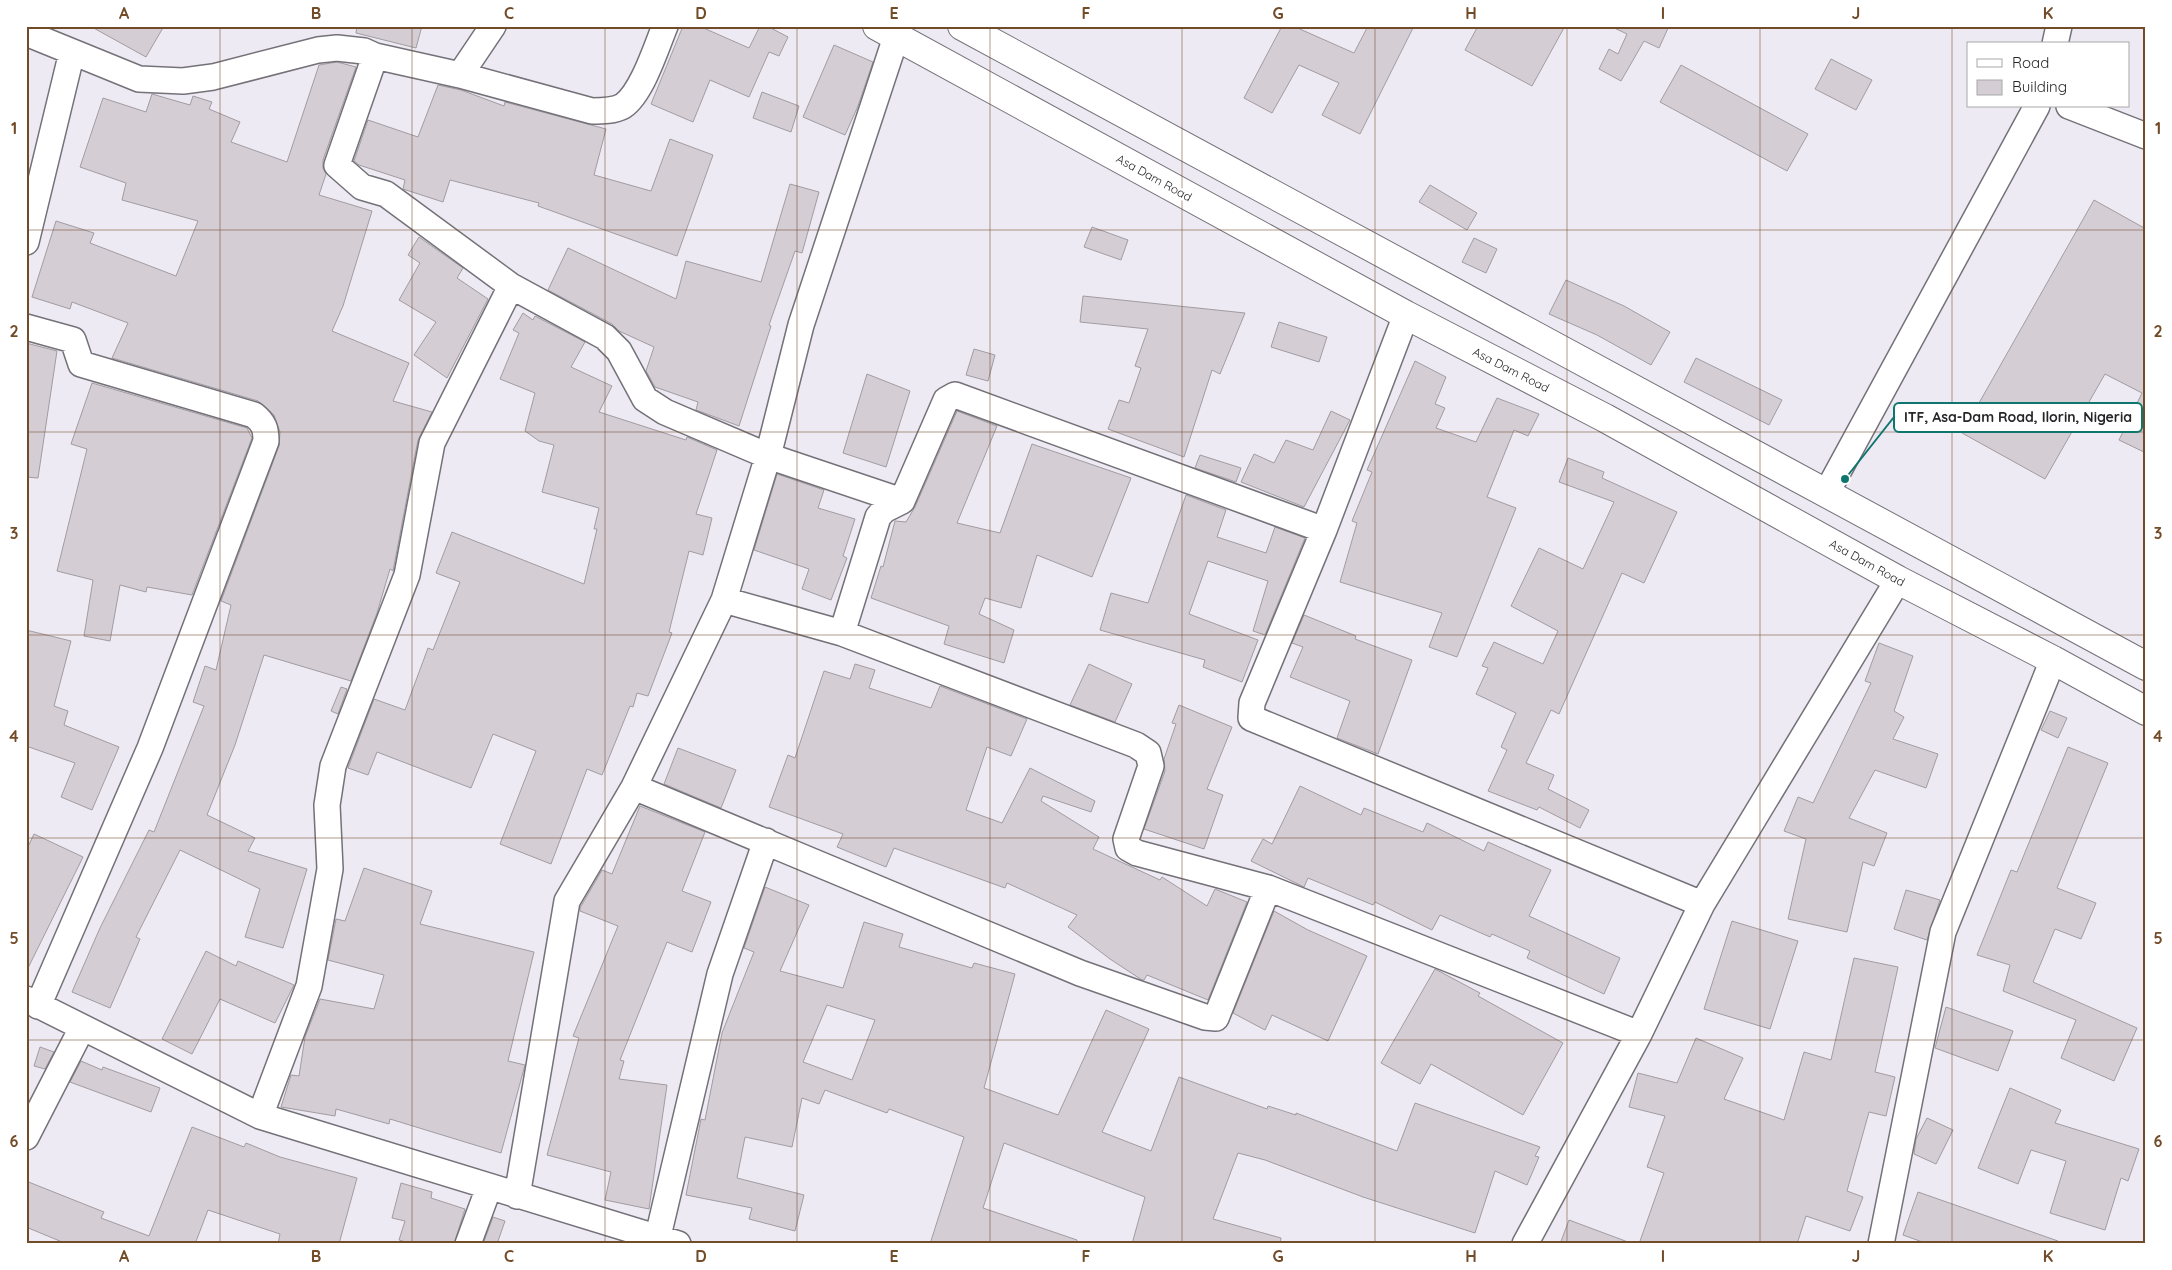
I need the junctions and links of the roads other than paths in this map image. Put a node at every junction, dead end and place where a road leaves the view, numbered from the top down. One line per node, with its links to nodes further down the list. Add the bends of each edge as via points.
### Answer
1 (493, 26): 10 (street)
2 (665, 26): 10 (street, via 635,94 622,106 607,111 592,112)
3 (962, 26): 18 (main road)
4 (2059, 26): 7 (street)
5 (886, 31): 16 (main road, Asa Dam Road); 20 (street, via 801,325)
6 (26, 33): 8 (street)
7 (2055, 42)
8 (72, 52): 9 (street, via 139,79 183,82 318,50 337,48 364,51); 14 (street)
9 (375, 56): 10 (street); 15 (street, via 337,165 362,187 386,194)
10 (460, 75)
11 (2036, 108): 21 (street)
12 (2074, 108): 13 (street)
13 (2146, 136)
14 (26, 242)
15 (511, 286): 20 (street, via 605,337 618,351 645,399 664,412); 37 (street, via 432,443 407,575 333,766 327,805 330,869 309,986)
16 (1406, 315): 19 (main road, Asa Dam Road); 23 (street)
17 (26, 327): 34 (street, via 73,340 81,364 254,415 266,430 266,441 150,748)
18 (1629, 386): 19 (main road); 21 (main road)
19 (1605, 418): 24 (main road, Asa Dam Road)
20 (768, 456): 22 (street); 25 (street)
21 (1827, 492): 28 (main road)
22 (902, 501): 23 (street, via 946,400 955,395); 26 (street, via 878,517)
23 (1324, 530): 33 (street, via 1252,703 1251,718)
24 (1898, 580): 27 (main road, Asa Dam Road); 33 (street)
25 (724, 600): 26 (street); 30 (street)
26 (842, 633): 32 (street, via 1136,745 1148,754 1151,766 1126,839 1128,848)
27 (2053, 660): 29 (main road, Asa Dam Road); 44 (street, via 1943,932)
28 (2146, 666)
29 (2146, 711)
30 (634, 787): 31 (street); 40 (street, via 567,901)
31 (766, 841): 32 (street, via 1080,973 1204,1018 1216,1018); 41 (street, via 720,974)
32 (1268, 888): 36 (street)
33 (1702, 904): 36 (street)
34 (32, 1003): 35 (street)
35 (82, 1028): 37 (street); 38 (street)
36 (1639, 1034): 43 (street)
37 (260, 1116): 39 (street)
38 (26, 1137)
39 (489, 1187): 40 (street); 42 (street)
40 (517, 1196): 41 (street)
41 (668, 1240)
42 (468, 1244)
43 (1525, 1244)
44 (1881, 1244)

